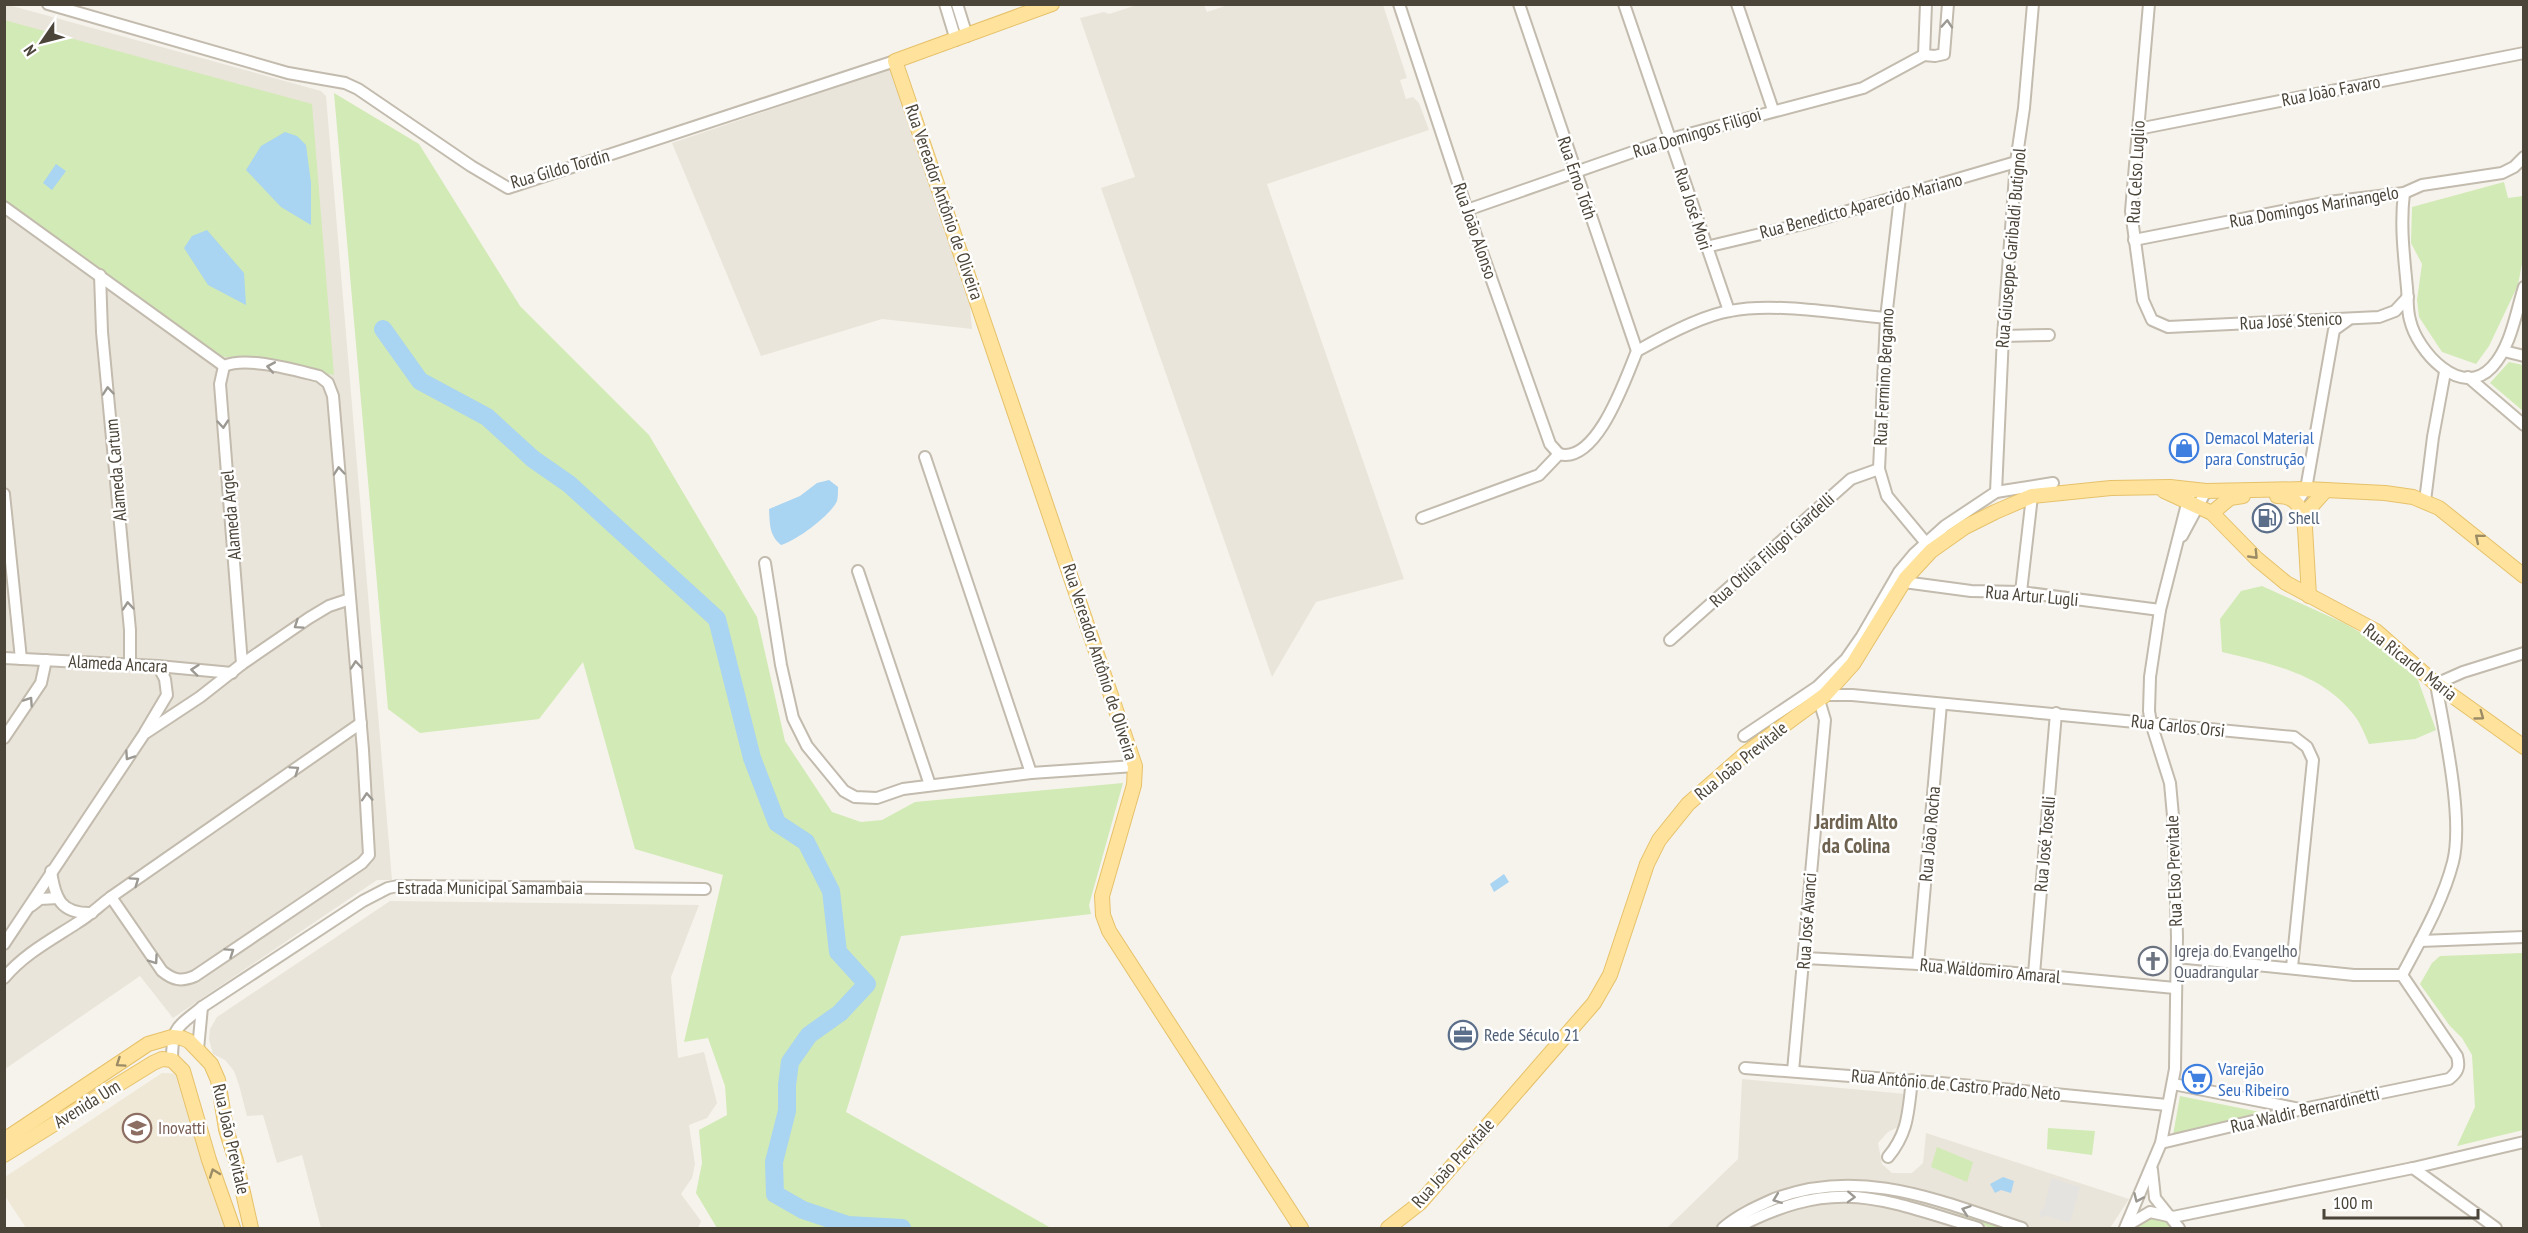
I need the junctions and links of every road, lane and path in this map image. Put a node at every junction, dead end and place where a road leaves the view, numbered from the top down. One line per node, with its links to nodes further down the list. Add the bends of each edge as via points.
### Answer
1 (48, 4): 16 (street, Rua Gildo Tordin, via 288,73 345,83 508,188)
2 (945, 4): 13 (street)
3 (957, 4): 13 (street)
4 (1052, 4): 13 (main road, Rua Gildo Tordin)
5 (1399, 4): 26 (street, Rua João Alonso)
6 (1519, 4): 22 (street, Rua Erno Tóth)
7 (1624, 4): 19 (street, Rua José Mori)
8 (1737, 4): 17 (street)
9 (1926, 4): 15 (street)
10 (1948, 4): 15 (street, Rua Domingos Filigoi, one-way to 10, via 1944,54)
11 (2032, 4): 21 (street, Rua Giuseppe Garibaldi Butignol)
12 (2149, 4): 18 (street, Rua Celso Luglio)
13 (962, 38): 16 (main road, Rua Gildo Tordin)
14 (2523, 53): 18 (street, Rua João Favaro)
15 (1924, 55): 17 (street, Rua Domingos Filigoi, via 1863,88)
16 (895, 61): 88 (main road, Rua Vereador Antônio de Oliveira)
17 (1773, 110): 19 (street, Rua Domingos Filigoi)
18 (2138, 129): 27 (street, Rua Celso Luglio, via 2131,211)
19 (1670, 139): 22 (street, Rua Domingos Filigoi); 28 (street, Rua José Mori)
20 (2523, 157): 23 (street, Rua Domingos Marinangelo, via 2502,173 2422,185)
21 (2016, 162): 24 (street, Rua Benedicto Aparecido Mariano); 37 (street, Rua Giuseppe Garibaldi Butignol)
22 (1575, 173): 26 (street, Rua Domingos Filigoi); 38 (street, Rua Erno Tóth)
23 (2404, 193): 27 (street, Rua Domingos Marinangelo, via 2328,202); 31 (street, via 2401,216)
24 (1900, 197): 28 (street, Rua Benedicto Aparecido Mariano); 34 (street, Rua Fermino Bergamo)
25 (4, 207): 29 (street)
26 (1467, 210): 45 (street, Rua João Alonso, via 1550,444)
27 (2134, 240): 35 (street, Rua Celso Luglio, via 2143,300 2152,320)
28 (1706, 247): 32 (street, Rua José Mori)
29 (100, 275): 41 (street); 74 (street, Alameda Cartum, one-way to 29)
30 (2523, 286): 39 (street)
31 (2408, 297): 33 (street, Rua José Stenico, via 2387,314); 42 (street, via 2409,319 2416,337)
32 (1729, 311): 34 (street, via 1797,309); 38 (street)
33 (2357, 317): 35 (street, Rua José Stenico); 49 (street, via 2334,330)
34 (1886, 318): 47 (street, Rua Fermino Bergamo)
35 (2168, 327)
36 (2049, 335): 37 (street)
37 (2003, 336): 51 (street, Rua Giuseppe Garibaldi Butignol)
38 (1637, 351): 45 (street, via 1610,415 1599,430 1576,453)
39 (2504, 351): 40 (street); 43 (street, via 2487,371)
40 (2523, 356)
41 (224, 366): 67 (street, one-way to 41, via 333,396 328,383 319,376 257,364); 75 (street, Alameda Argel, one-way to 75, via 220,384)
42 (2445, 372): 43 (street); 55 (street)
43 (2468, 377): 44 (street)
44 (2523, 425)
45 (1559, 453): 58 (street, via 1539,475)
46 (925, 457): 89 (street)
47 (1879, 469): 60 (street, Rua Fermino Bergamo, via 1887,496); 69 (street, Rua Otília Filigoi Giardelli, via 1851,479)
48 (2053, 483): 51 (street, Rua João Previtale)
49 (2306, 489): 50 (main road, Rua João Previtale); 54 (main road, Rua João Previtale, via 2206,491); 56 (street)
50 (2326, 490): 55 (main road, Rua João Previtale, via 2385,493); 59 (main road, via 2308,510)
51 (1996, 492): 60 (street, Rua João Previtale)
52 (4, 494): 72 (street)
53 (2032, 496): 54 (main road, Rua João Previtale, via 2154,488); 64 (main road, Rua João Previtale, via 1948,538); 65 (street)
54 (2193, 499): 57 (main road, Rua João Previtale); 68 (street, Rua Elso Previtale, via 2175,546)
55 (2425, 501): 63 (main road, one-way to 55, via 2467,528)
56 (2297, 502): 57 (main road, via 2286,496 2239,496 2223,502); 59 (main road)
57 (2212, 513): 66 (main road, Rua Ricardo Maria, one-way to 66, via 2257,559)
58 (1422, 518)
59 (2305, 528): 66 (main road)
60 (1926, 543): 85 (street, Rua João Previtale, via 1899,572 1846,659 1817,687)
61 (765, 563): 90 (street, via 783,675 794,718 807,746 844,791 855,797 877,798)
62 (858, 571): 90 (street)
63 (2522, 573)
64 (1904, 582): 65 (street, Rua Artur Lugli, via 1971,591); 79 (main road, Rua João Previtale, via 1853,663)
65 (2021, 592): 68 (street, Rua Artur Lugli)
66 (2308, 596): 78 (main road, Rua Ricardo Maria, via 2376,631)
67 (350, 599): 75 (street, one-way to 75, via 309,618); 82 (street, one-way to 67)
68 (2160, 610): 83 (street, Rua Elso Previtale, via 2151,677)
69 (1670, 640)
70 (2523, 653): 78 (street)
71 (4, 658): 72 (street, Alameda Ancara)
72 (21, 659): 73 (street, Alameda Ancara)
73 (46, 660): 74 (street, Alameda Ancara); 86 (street, one-way to 73, via 41,683)
74 (130, 664): 76 (street, Alameda Ancara)
75 (242, 664): 77 (street)
76 (158, 666): 77 (street, Alameda Ancara, one-way to 76); 84 (street, via 167,695)
77 (232, 672): 84 (street)
78 (2436, 684): 87 (main road, Rua Ricardo Maria, one-way to 87); 100 (street, via 2456,815 2456,840 2446,883)
79 (1822, 697): 80 (street, Rua Carlos Orsi, via 1852,695); 103 (street, Rua José Avanci, via 1825,720); 132 (main road, Rua João Previtale, via 1745,754 1688,804 1659,840 1647,864 1610,975 1594,1003 1420,1203)
80 (1941, 704): 81 (street, Rua Carlos Orsi); 104 (street, Rua João Rocha)
81 (2056, 713): 83 (street, Rua Carlos Orsi); 106 (street, Rua José Toselli)
82 (361, 723): 93 (street, one-way to 82); 93 (street, one-way to 82, via 162,971 180,980 195,975 362,863 369,855 370,845)
83 (2151, 723): 102 (street, Rua Elso Previtale, via 2170,783); 105 (street, Rua Carlos Orsi, via 2294,737 2307,747 2313,773)
84 (144, 734): 91 (street, one-way to 91)
85 (1743, 736)
86 (4, 738)
87 (2523, 747)
88 (1135, 765): 89 (street); 131 (main road, Rua Vereador Antônio de Oliveira, via 1134,785 1102,896 1103,915 1109,931)
89 (1031, 773): 90 (street)
90 (930, 785)
91 (51, 871): 94 (street); 95 (street)
92 (705, 889): 110 (street, Estrada Municipal Samambaia, via 387,888)
93 (111, 897): 97 (street)
94 (58, 898): 95 (street, via 40,899); 96 (street)
95 (28, 909): 101 (street)
96 (67, 910): 97 (street); 98 (street)
97 (92, 913): 98 (street)
98 (59, 933): 108 (street, via 18,962)
99 (2523, 937): 100 (street)
100 (2420, 940): 107 (street)
101 (4, 944)
102 (2177, 957): 105 (street); 109 (street, Rua Elso Previtale)
103 (1805, 958): 104 (street, Rua Waldomiro Amaral); 115 (street, Rua José Avanci)
104 (1918, 964): 106 (street, Rua Waldomiro Amaral)
105 (2292, 967): 107 (street, via 2354,975)
106 (2034, 974): 109 (street, Rua Waldomiro Amaral)
107 (2402, 975): 119 (street, Rua Waldir Bernardinetti, via 2457,1056 2457,1072 2449,1079)
108 (4, 978)
109 (2175, 988): 117 (street, Rua Elso Previtale)
110 (202, 1007): 111 (street, Estrada Municipal Samambaia); 112 (street)
111 (172, 1037): 112 (main road, via 189,1041); 113 (street); 122 (main road, one-way to 122, via 148,1044)
112 (198, 1049): 130 (main road, Rua João Previtale, via 218,1080)
113 (171, 1060): 122 (main road, Avenida Um, via 153,1063); 129 (main road, Rua João Previtale, one-way to 113, via 183,1071)
114 (1745, 1068): 115 (street, Rua Antônio de Castro Prado Neto)
115 (1793, 1071): 116 (street, Rua Antônio de Castro Prado Neto)
116 (1912, 1080): 118 (street, Rua Antônio de Castro Prado Neto); 123 (street, via 1907,1125)
117 (2173, 1084): 118 (street, Rua Elso Previtale); 119 (street)
118 (2168, 1105): 121 (street, Rua Elso Previtale)
119 (2303, 1109): 121 (street, Rua Waldir Bernardinetti)
120 (2523, 1142): 125 (street)
121 (2161, 1143): 124 (street, Rua Elso Previtale)
122 (6, 1144)
123 (1888, 1157)
124 (2152, 1167): 128 (street, via 2155,1198); 138 (street, Rua Elso Previtale, one-way to 138)
125 (2413, 1168): 128 (street); 140 (street)
126 (1946, 1203): 127 (street); 133 (street, one-way to 133, via 1874,1186 1827,1185 1757,1206); 137 (street, one-way to 126)
127 (1941, 1217): 134 (street, one-way to 127, via 1761,1215 1822,1197 1872,1198); 135 (street); 136 (street)
128 (2173, 1217): 138 (street, via 2150,1212); 139 (street)
129 (233, 1228)
130 (251, 1228)
131 (1301, 1228)
132 (1388, 1228)
133 (1723, 1228)
134 (1736, 1228)
135 (1936, 1228)
136 (1978, 1228)
137 (2022, 1228)
138 (2125, 1228)
139 (2180, 1228)
140 (2496, 1228)

